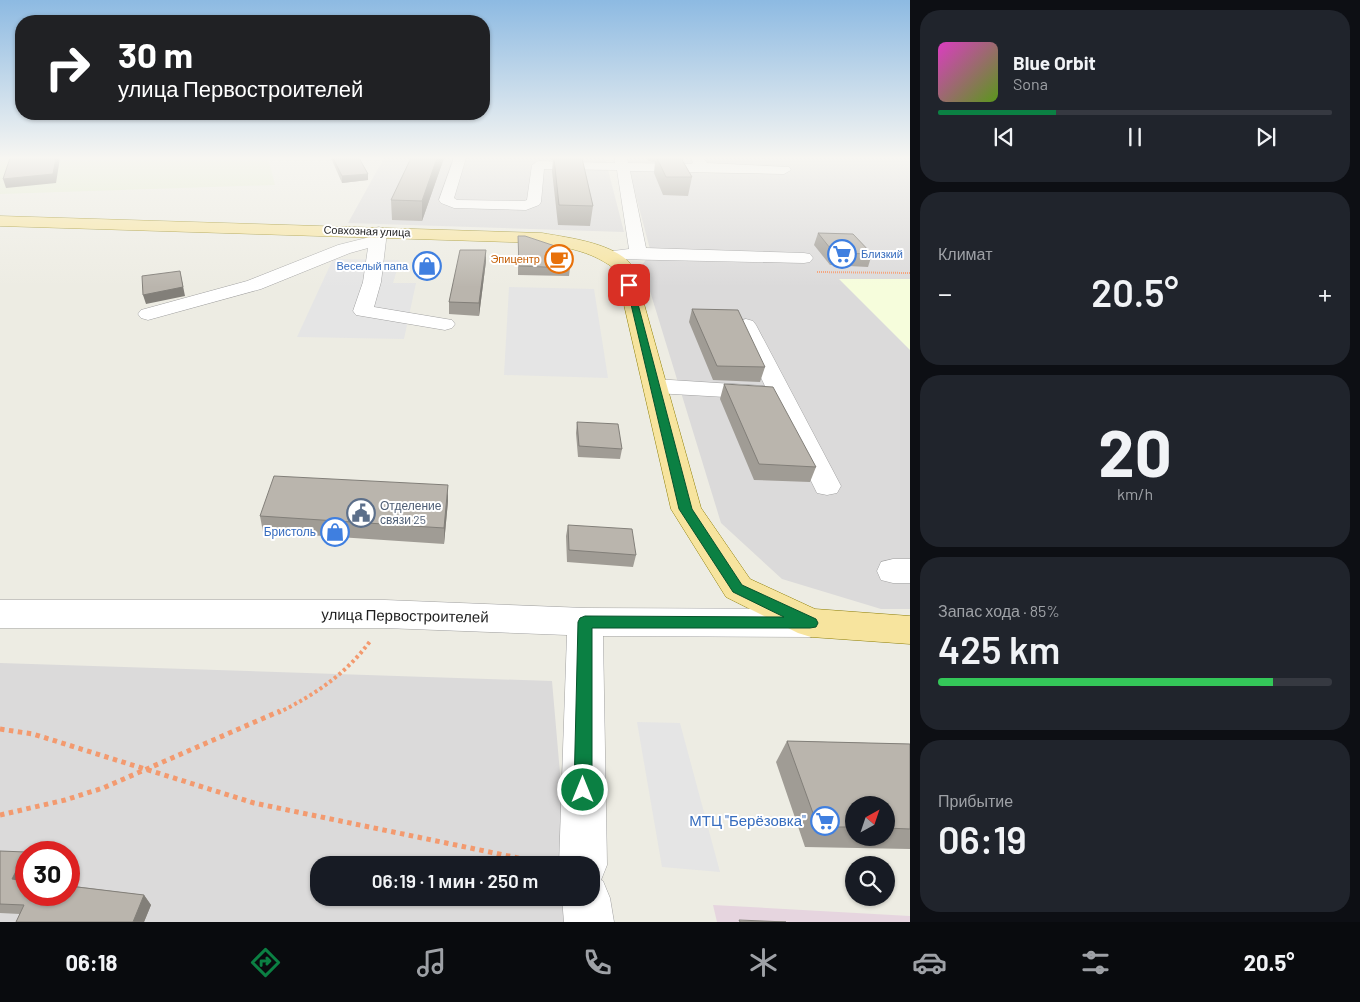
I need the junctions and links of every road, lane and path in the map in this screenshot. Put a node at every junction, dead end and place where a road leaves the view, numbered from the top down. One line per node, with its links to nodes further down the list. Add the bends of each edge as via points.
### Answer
1 (448, 201): 2 (street, via 454,204 526,206)
2 (534, 201)
3 (623, 201): 7 (street)
4 (0, 221): 5 (main road, Совхозная улица)
5 (379, 236): 7 (main road, Совхозная улица, via 542,238); 10 (street, via 254,285); 11 (street, via 372,282 363,311)
6 (794, 243): 8 (street)
7 (625, 254): 8 (street); 13 (main road, via 625,268)
8 (809, 265): 9 (path)
9 (910, 272)
10 (148, 314)
11 (445, 324)
12 (746, 325): 14 (street)
13 (654, 386): 14 (street); 19 (main road, via 686,509 738,588)
14 (780, 392): 15 (street)
15 (827, 486)
16 (0, 614): 17 (street, улица Первостроителей)
17 (385, 614): 18 (street, улица Первостроителей); 22 (path, via 364,653 312,695)
18 (585, 622): 19 (street, улица Первостроителей); 25 (street)
19 (810, 623): 20 (main road)
20 (910, 630)
21 (0, 729): 22 (path, via 34,734)
22 (150, 769): 23 (path, via 75,798); 24 (path, via 254,803)
23 (0, 815)
24 (509, 856)
25 (583, 856)
26 (587, 906): 27 (street)
27 (589, 922)

